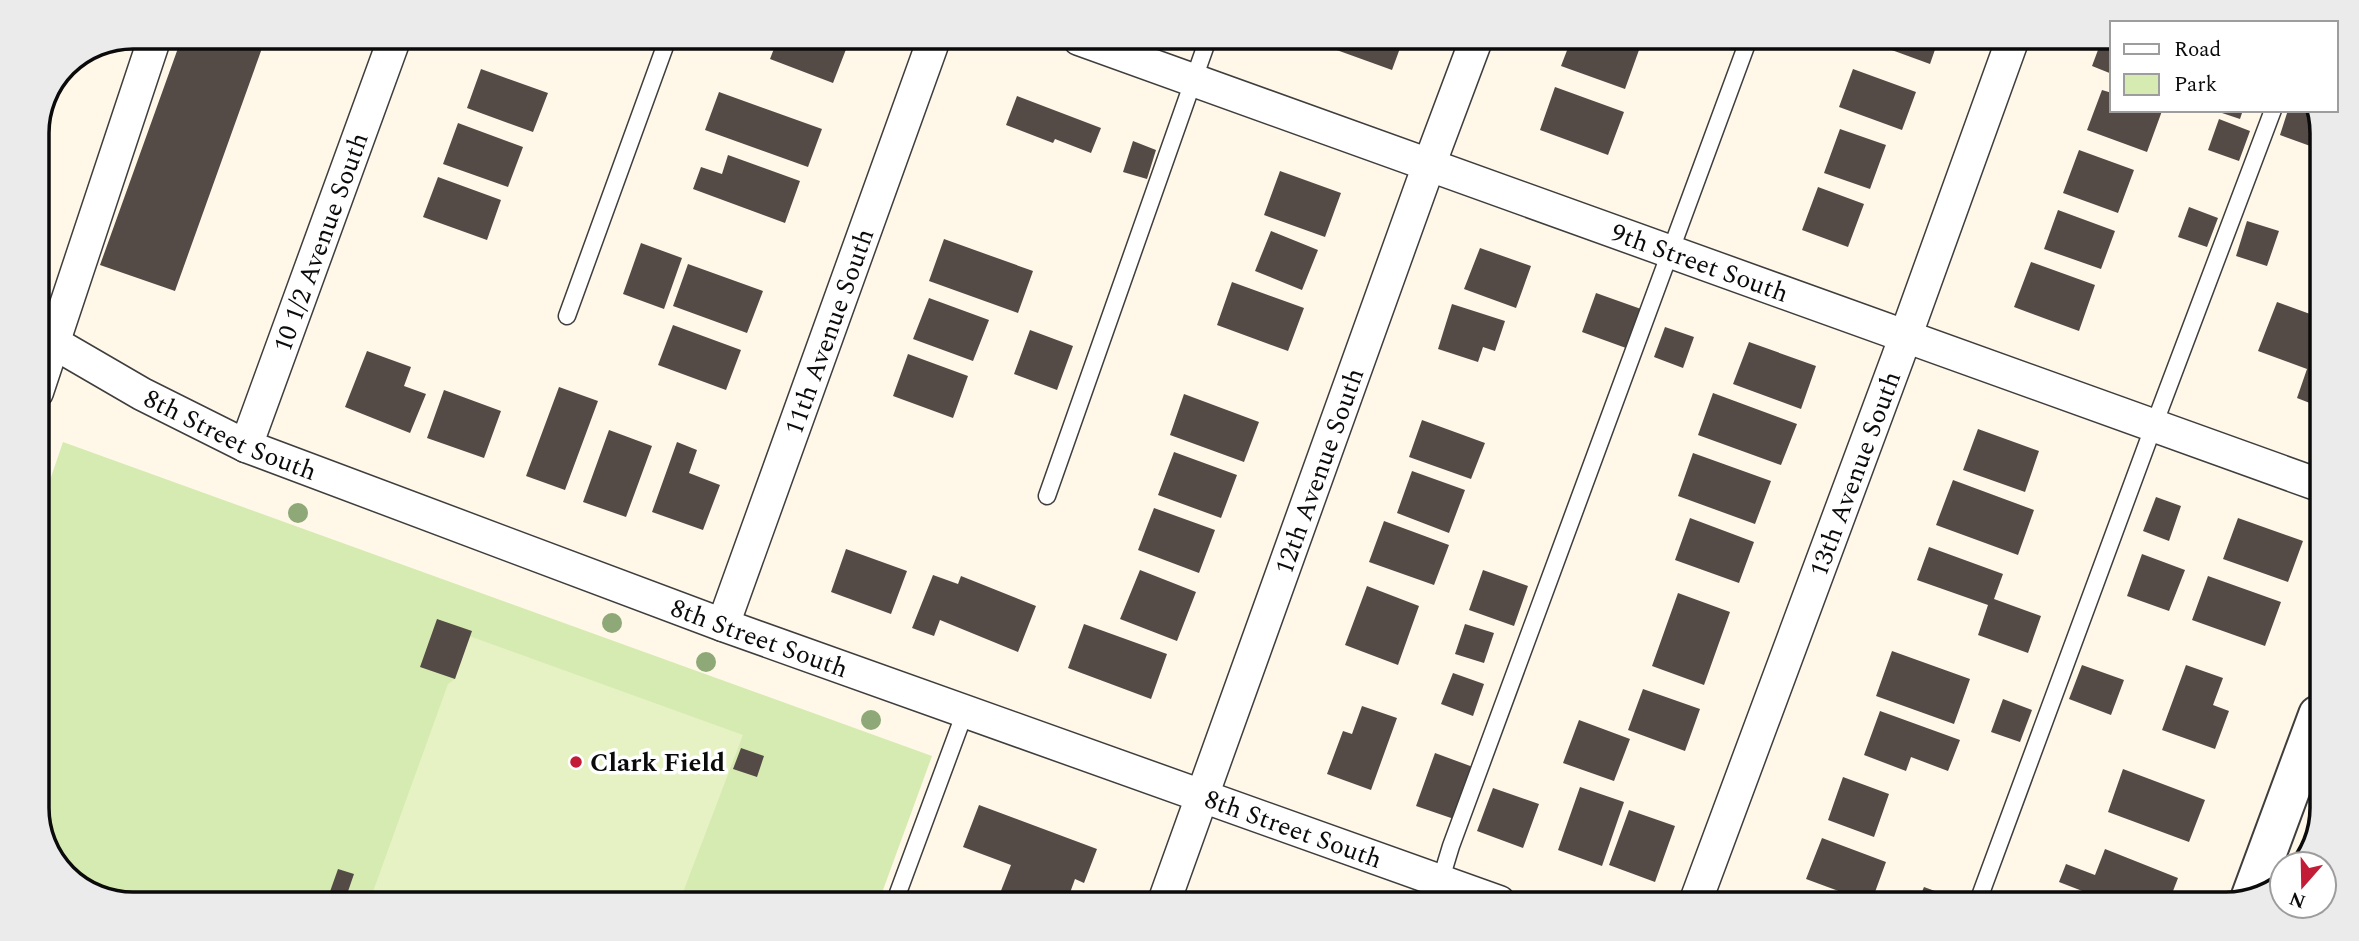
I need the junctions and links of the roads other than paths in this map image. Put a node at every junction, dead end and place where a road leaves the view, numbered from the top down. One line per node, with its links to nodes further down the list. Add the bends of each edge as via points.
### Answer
1 (151, 49): 15 (street)
2 (391, 49): 19 (street, 10 1/2 Avenue South)
3 (664, 49): 14 (lane)
4 (930, 49): 22 (street, 11th Avenue South)
5 (1107, 49): 10 (street, 9th Street South)
6 (1204, 49): 10 (lane)
7 (1473, 49): 12 (street, 12th Avenue South)
8 (1745, 49): 13 (lane)
9 (2009, 49): 16 (street, 13th Avenue South)
10 (1193, 80): 12 (street, 9th Street South); 21 (lane)
11 (2272, 112): 18 (lane)
12 (1429, 165): 13 (street, 9th Street South); 25 (street, 12th Avenue South)
13 (1671, 252): 16 (street, 9th Street South); 29 (lane, via 1451,846)
14 (567, 316)
15 (49, 331)
16 (1906, 336): 18 (street, 9th Street South); 30 (street, 13th Avenue South)
17 (49, 341): 19 (street, 8th Street South)
18 (2154, 425): 20 (street, 9th Street South); 31 (lane)
19 (246, 446): 22 (street, 8th Street South)
20 (2310, 482)
21 (1047, 496)
22 (723, 625): 23 (street, 8th Street South)
23 (965, 712): 25 (street, 8th Street South); 27 (lane)
24 (2310, 737): 26 (street)
25 (1203, 798): 28 (street, 12th Avenue South); 29 (street, 8th Street South, via 1246,811)
26 (2254, 887)
27 (898, 892)
28 (1168, 892)
29 (1438, 892)
30 (1699, 892)
31 (1981, 892)

